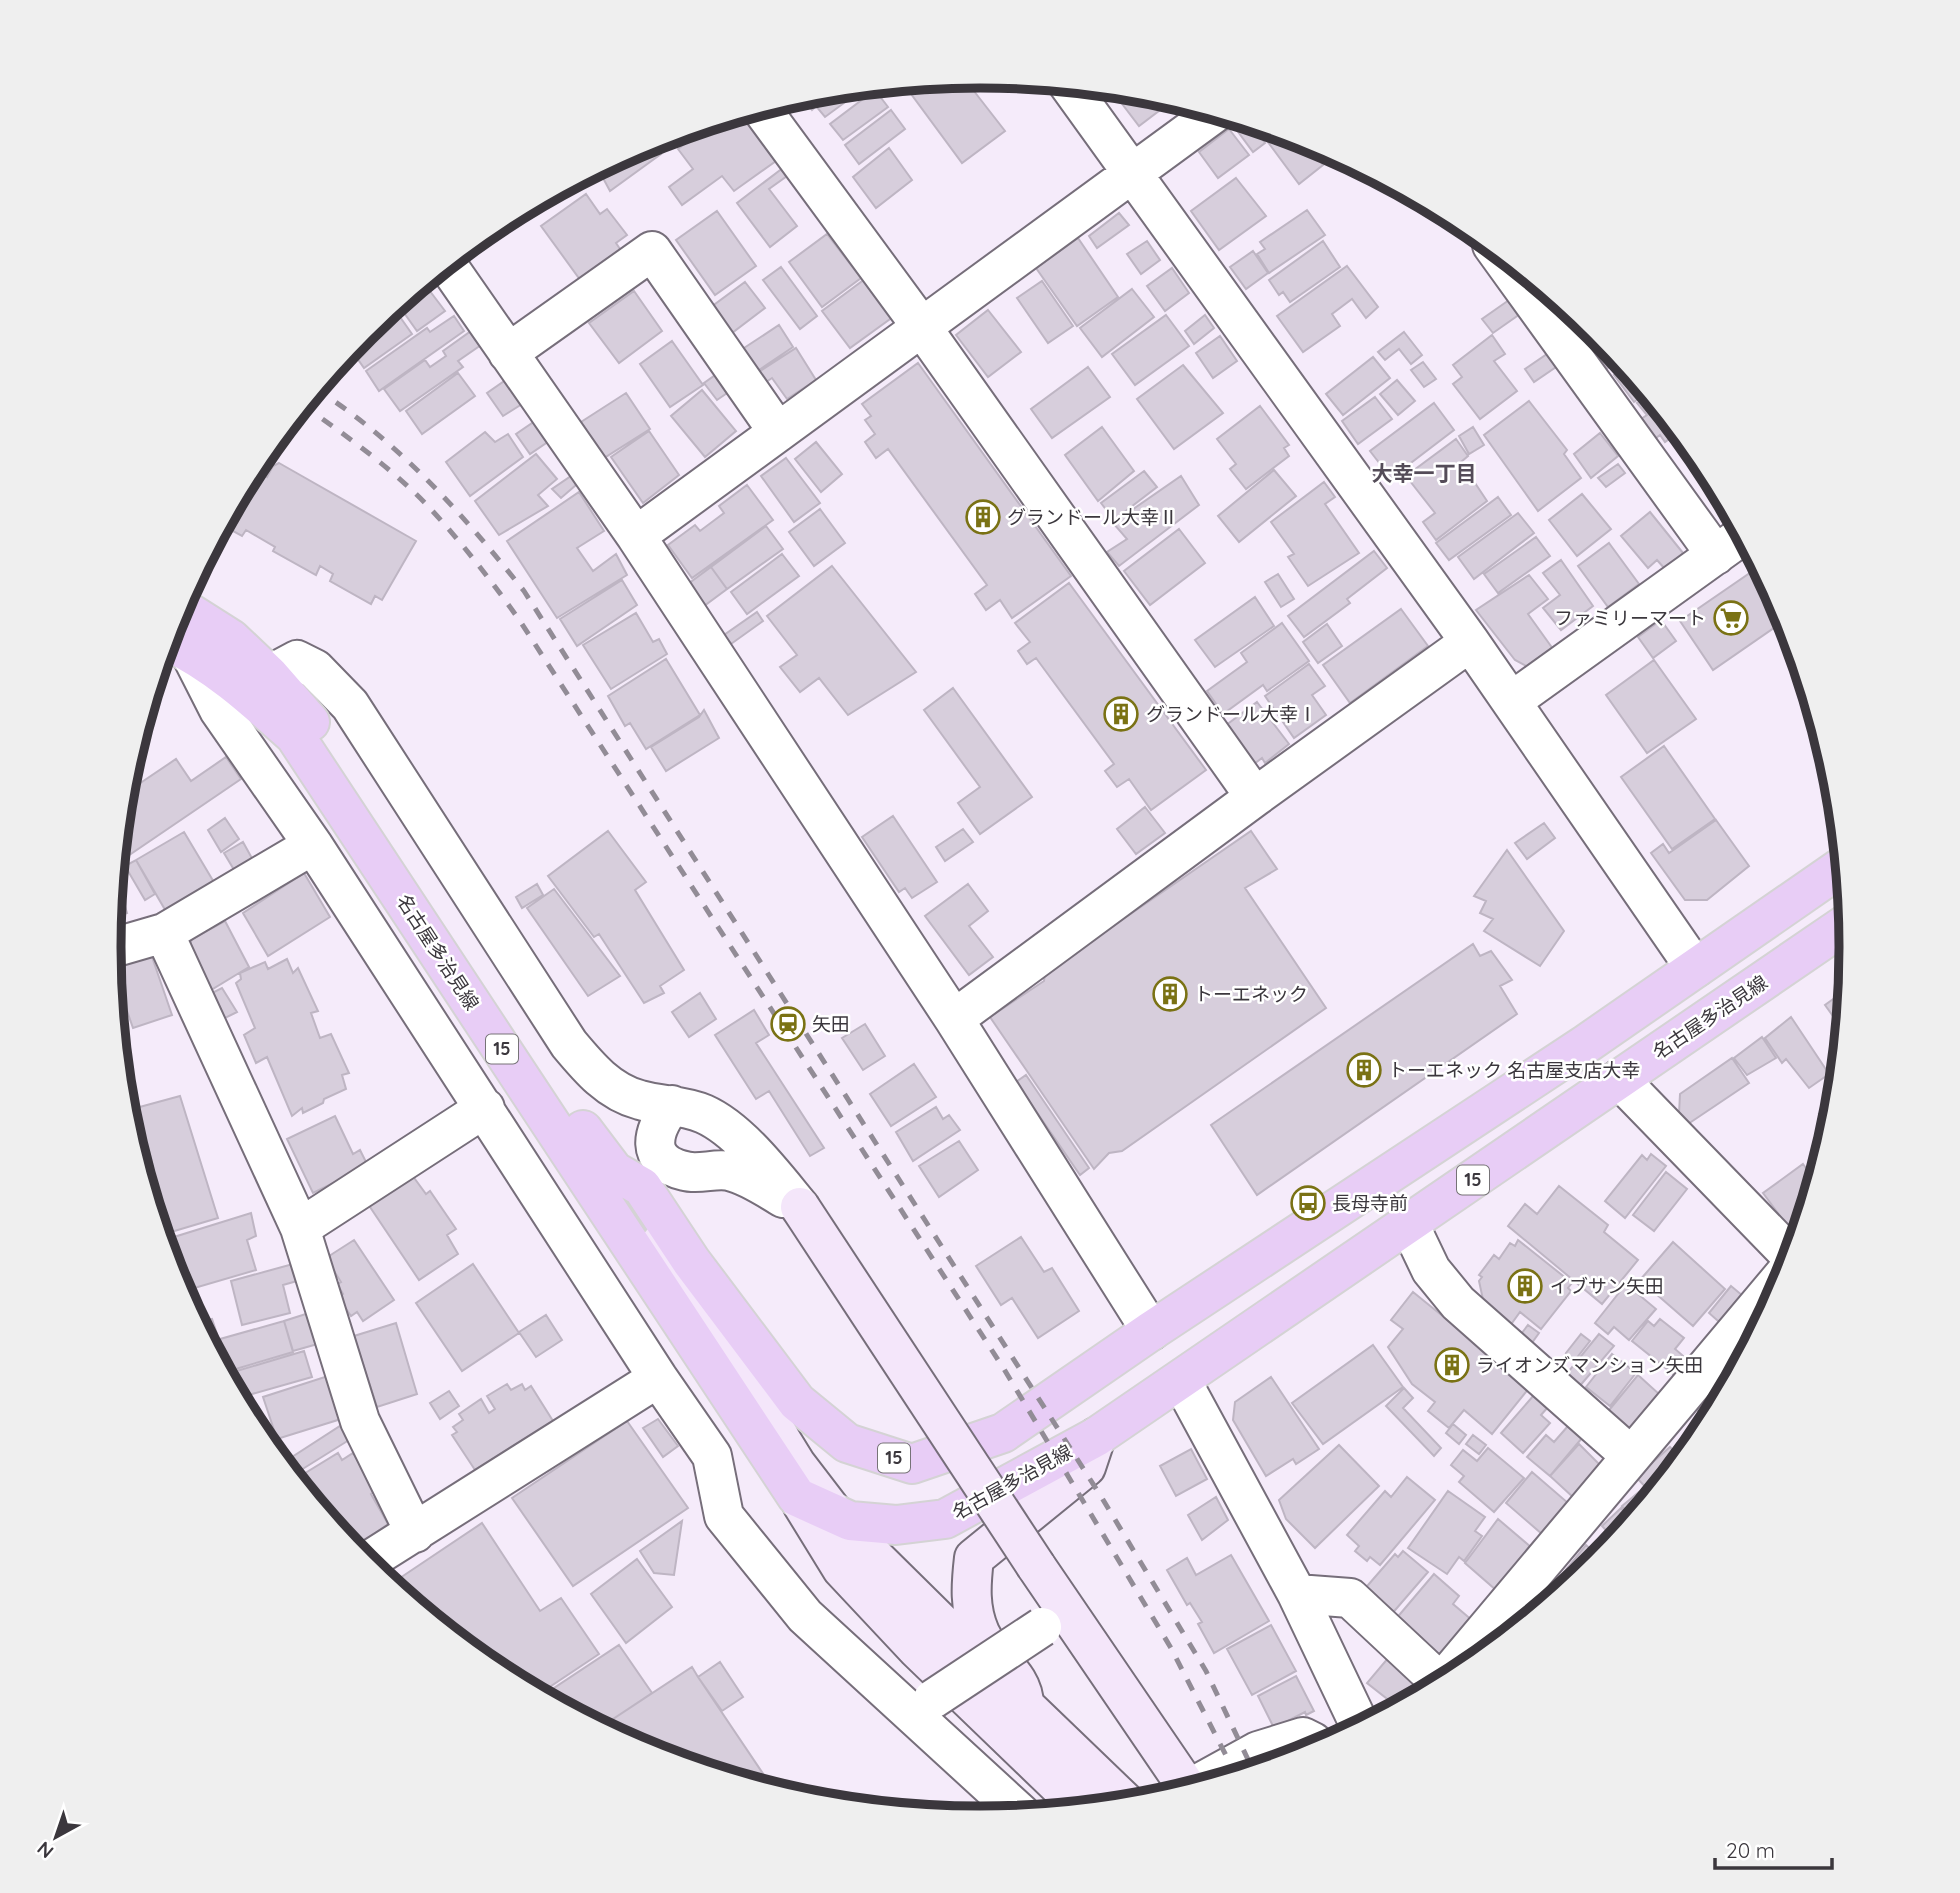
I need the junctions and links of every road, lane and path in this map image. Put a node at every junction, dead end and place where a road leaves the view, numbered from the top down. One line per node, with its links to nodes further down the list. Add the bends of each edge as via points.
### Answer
1 (1075, 93): 4 (street)
2 (766, 115): 7 (street)
3 (1207, 119): 4 (street)
4 (1133, 173): 7 (street); 13 (street)
5 (451, 270): 8 (street)
6 (1517, 277): 11 (street)
7 (921, 326): 9 (street); 17 (street)
8 (508, 353): 9 (street, via 652,251); 10 (street)
9 (778, 432): 10 (street)
10 (636, 536): 24 (street)
11 (1730, 545): 16 (street)
12 (189, 612): 15 (main road, 名古屋多治見線 / 15, via 231,639)
13 (1470, 642): 16 (street); 17 (street)
14 (178, 646): 18 (street); 39 (main road, 名古屋多治見線 / 15, via 238,685 295,736)
15 (270, 675): 26 (street, via 297,660 315,669 350,705 569,1044 596,1077 639,1100); 28 (main road, 名古屋多治見線 / 15, via 317,731 379,819 581,1128)
16 (1512, 702): 23 (street)
17 (1255, 797): 24 (street)
18 (313, 845): 21 (street); 27 (street)
19 (1835, 871): 23 (main road, 名古屋多治見線 / 15)
20 (1838, 929): 25 (main road, 名古屋多治見線 / 15)
21 (164, 933): 22 (street); 31 (street)
22 (121, 946)
23 (1695, 968): 34 (main road, 名古屋多治見線 / 15)
24 (954, 1020): 34 (street)
25 (1619, 1079): 30 (main road, 名古屋多治見線 / 15); 32 (street)
26 (672, 1105): 29 (street, via 705,1114 729,1131 766,1165); 29 (street, via 654,1134 656,1150 665,1164 686,1172 728,1171)
27 (485, 1108): 31 (street); 35 (street)
28 (614, 1171): 34 (main road, 名古屋多治見線 / 15, via 642,1187 691,1261 797,1402 847,1443 912,1464 1003,1433); 40 (street, via 796,1464)
29 (800, 1207): 44 (street, bridge, via 1036,1566)
30 (1409, 1224): 36 (main road, 名古屋多治見線 / 15); 38 (street, via 1431,1270 1458,1303)
31 (300, 1228): 41 (street, via 360,1421)
32 (1784, 1248)
33 (1762, 1301): 38 (street)
34 (1151, 1331)
35 (658, 1378): 41 (street); 48 (street, via 712,1456 724,1516 806,1616)
36 (1181, 1380): 37 (main road, 名古屋多治見線 / 15); 43 (street)
37 (1096, 1437): 40 (main road, 名古屋多治見線 / 15, via 944,1519 896,1525 850,1521); 47 (street, via 1086,1466 974,1558 970,1597 980,1634 1024,1689)
38 (1631, 1456): 45 (street)
39 (797, 1497): 40 (main road, 名古屋多治見線 / 15); 54 (street, via 842,1569 917,1649)
40 (832, 1511): 47 (street)
41 (415, 1532): 42 (street)
42 (376, 1556)
43 (1297, 1594): 46 (street, via 1350,1598); 49 (street)
44 (1053, 1619): 48 (street, bridge); 52 (street)
45 (1463, 1657)
46 (1433, 1676)
47 (1024, 1705): 53 (street)
48 (923, 1706): 55 (street)
49 (1356, 1719)
50 (1309, 1740): 51 (street, via 1303,1737 1258,1751)
51 (1225, 1769)
52 (1182, 1781)
53 (1117, 1794)
54 (1074, 1800)
55 (1013, 1805)

